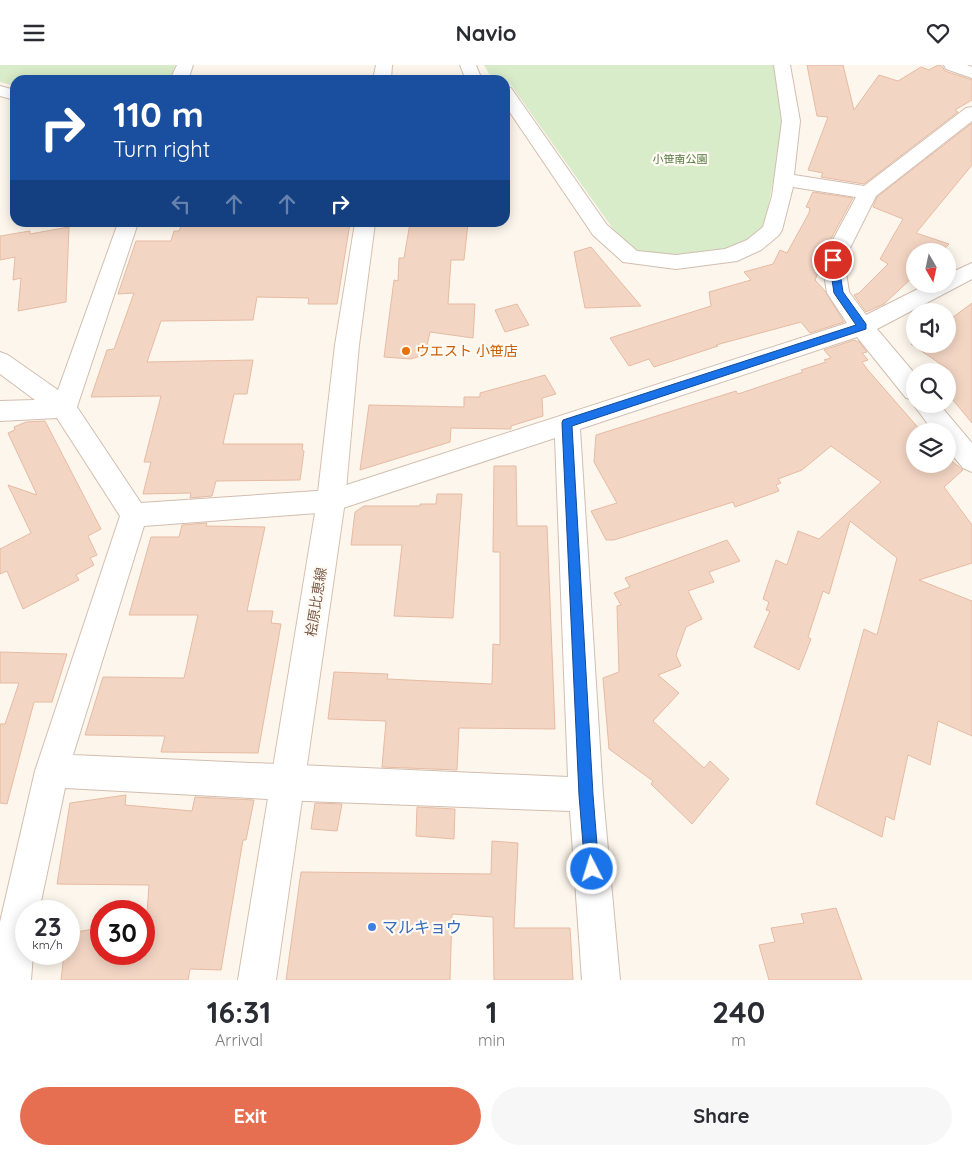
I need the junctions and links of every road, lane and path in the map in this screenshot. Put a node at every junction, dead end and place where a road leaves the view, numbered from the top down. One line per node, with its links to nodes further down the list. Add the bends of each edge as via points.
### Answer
1 (782, 65): 6 (street, via 791,121)
2 (952, 65): 3 (street)
3 (972, 73)
4 (510, 99): 6 (street, via 600,230 631,257 685,261 729,256 754,245 772,230)
5 (972, 112): 7 (street)
6 (784, 179): 7 (street)
7 (868, 193): 13 (street, via 833,260 838,293)
8 (127, 227): 16 (street)
9 (364, 227): 21 (street, 桧原比恵線, via 347,345)
10 (972, 270): 11 (street)
11 (956, 278)
12 (928, 293): 13 (street)
13 (862, 327): 15 (street); 19 (street)
14 (0, 361): 16 (street)
15 (906, 380)
16 (64, 408): 17 (street); 22 (street)
17 (0, 411)
18 (932, 413): 20 (street)
19 (567, 423): 21 (street); 25 (street)
20 (972, 461)
21 (331, 501): 22 (street); 24 (street, 桧原比恵線)
22 (134, 515): 23 (street)
23 (52, 771): 24 (street); 26 (street)
24 (287, 783): 25 (street); 28 (street, 桧原比恵線)
25 (586, 795): 29 (street)
26 (8, 924): 27 (street)
27 (12, 980)
28 (257, 980)
29 (601, 980)

